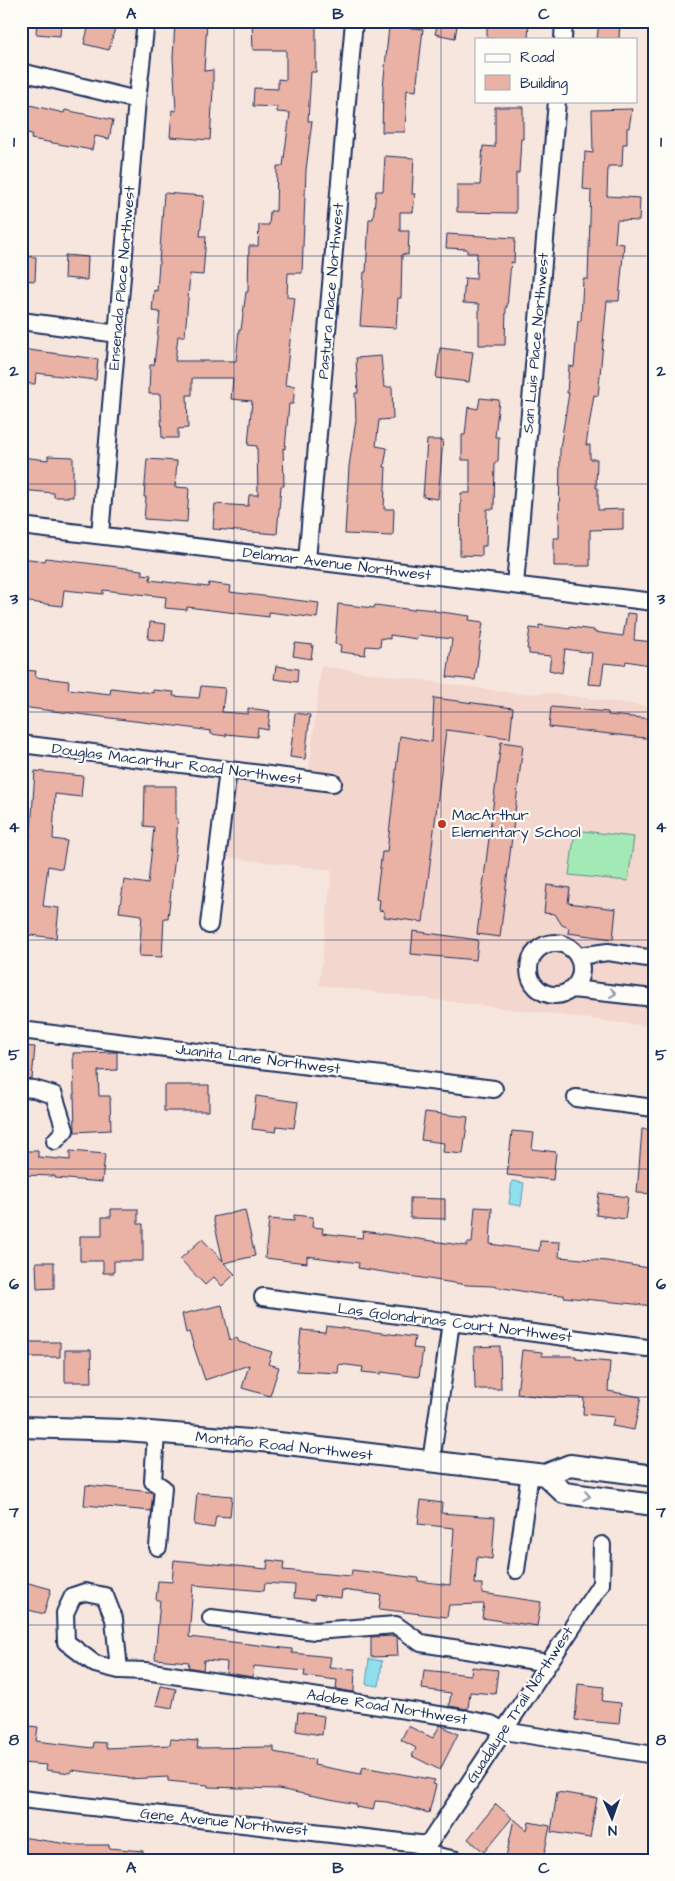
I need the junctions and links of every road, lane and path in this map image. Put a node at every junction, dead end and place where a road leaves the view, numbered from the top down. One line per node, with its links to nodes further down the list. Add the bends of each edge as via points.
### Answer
1 (146, 21): 6 (street, Ensenada Place Northwest)
2 (354, 21): 12 (street, Pastura Place Northwest)
3 (564, 21): 4 (street)
4 (563, 38)
5 (21, 72): 6 (street)
6 (137, 100): 9 (street, Ensenada Place Northwest)
7 (557, 102): 13 (street, San Luis Place Northwest)
8 (21, 321): 9 (street)
9 (118, 334): 11 (street, Ensenada Place Northwest)
10 (21, 526): 11 (street, Delamar Avenue Northwest)
11 (100, 535): 12 (street, Delamar Avenue Northwest)
12 (307, 560): 13 (street, Delamar Avenue Northwest)
13 (515, 585): 14 (street, Delamar Avenue Northwest)
14 (654, 602)
15 (21, 744): 16 (street, Douglas Macarthur Road Northwest)
16 (228, 770): 17 (street, Douglas Macarthur Road Northwest); 18 (street)
17 (333, 783)
18 (210, 925)
19 (578, 956): 20 (street, via 608,952); 21 (street, via 581,973); 21 (street, via 566,944 549,943 534,951 528,967 532,983 539,990 556,995)
20 (654, 959)
21 (572, 989): 22 (street, one-way to 22)
22 (654, 998)
23 (21, 1030): 25 (street, Juanita Lane Northwest)
24 (21, 1088): 28 (street, via 54,1095 65,1130)
25 (494, 1089)
26 (576, 1098): 27 (street)
27 (654, 1108)
28 (54, 1141)
29 (263, 1297): 30 (street, Las Golondrinas Court Northwest)
30 (451, 1322): 31 (street, Las Golondrinas Court Northwest); 34 (street)
31 (647, 1348)
32 (21, 1427): 33 (main road, Montaño Road Northwest)
33 (156, 1433): 34 (main road, Montaño Road Northwest, via 262,1441); 39 (street, via 152,1481 163,1488)
34 (431, 1462): 35 (main road, Montaño Road Northwest)
35 (537, 1474): 36 (main road, Montaño Road Northwest, via 570,1465); 37 (main road, one-way to 37, via 564,1493); 40 (street)
36 (654, 1476)
37 (654, 1505)
38 (602, 1545): 42 (street, Guadalupe Trail Northwest, via 601,1584)
39 (158, 1547)
40 (516, 1570)
41 (211, 1618): 42 (street, via 315,1631 396,1625 422,1644)
42 (548, 1663): 44 (street, Guadalupe Trail Northwest)
43 (119, 1670): 43 (street, Adobe Road Northwest, via 114,1619 105,1596 85,1592 73,1596 64,1613 66,1642 95,1664); 44 (street, Adobe Road Northwest, via 145,1671 466,1719 491,1724)
44 (504, 1731): 45 (street, Adobe Road Northwest); 47 (street, Guadalupe Trail Northwest)
45 (654, 1755)
46 (21, 1799): 47 (street, Gene Avenue Northwest)
47 (423, 1853): 48 (street, Gene Avenue Northwest)
48 (457, 1860)

